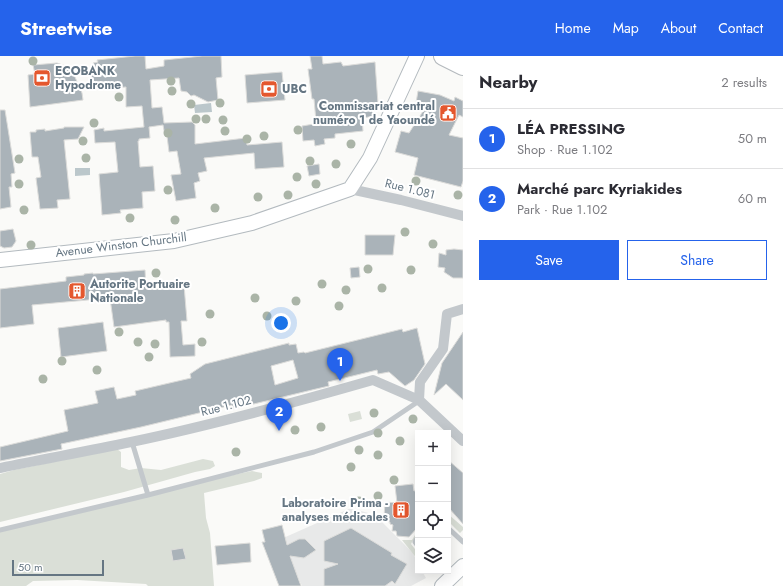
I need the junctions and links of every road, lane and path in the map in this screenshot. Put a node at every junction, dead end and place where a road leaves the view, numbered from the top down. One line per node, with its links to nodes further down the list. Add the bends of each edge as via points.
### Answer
1 (417, 56): 4 (street, via 370,158)
2 (443, 56): 3 (highway)
3 (463, 66)
4 (350, 189): 5 (street, Rue 1.081); 6 (street, Avenue Winston Churchill, via 252,223 174,241)
5 (463, 216)
6 (0, 260)
7 (463, 310): 8 (street, via 447,314 444,349 420,382)
8 (419, 400): 9 (street, Rue 1.102); 10 (street, Rue 1.102, via 373,380); 12 (lane, via 373,432 314,452)
9 (463, 441)
10 (132, 442): 11 (street, Rue 1.102); 12 (lane)
11 (0, 468)
12 (148, 495): 13 (lane)
13 (0, 530)
14 (451, 531): 15 (lane)
15 (463, 542)
16 (463, 566): 17 (street)
17 (447, 580)

